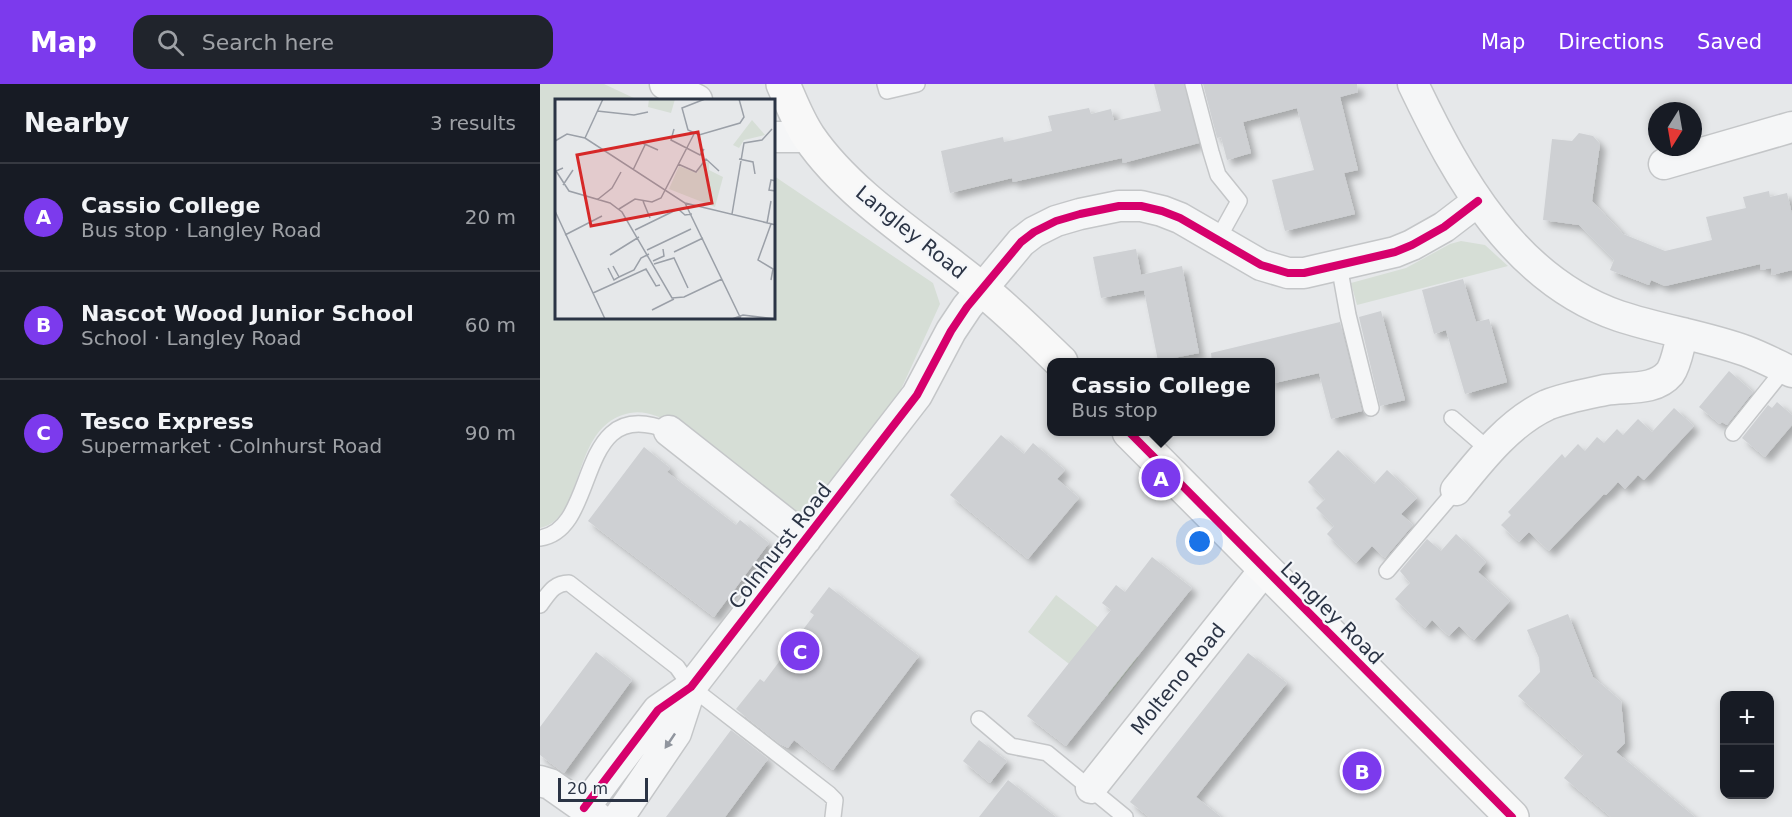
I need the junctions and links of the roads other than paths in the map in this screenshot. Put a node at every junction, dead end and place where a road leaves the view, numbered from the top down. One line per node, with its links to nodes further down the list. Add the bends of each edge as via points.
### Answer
1 (664, 84): 7 (street)
2 (783, 84): 9 (street, Langley Road)
3 (885, 84): 4 (lane, via 887,92)
4 (917, 84)
5 (1193, 84): 13 (lane, via 1218,175 1239,201)
6 (1413, 84): 12 (street, via 1455,166)
7 (696, 99)
8 (1792, 127): 11 (street)
9 (809, 137): 10 (street); 15 (street, Langley Road, via 851,185)
10 (776, 138)
11 (1664, 164)
12 (1478, 201): 14 (street, Colnhurst Road, via 1412,245); 16 (street, via 1535,268 1557,284 1617,315)
13 (1218, 239): 14 (street, Colnhurst Road, via 1261,265 1284,273); 15 (street, Colnhurst Road, via 1180,218 1141,206 1080,214 1034,232)
14 (1339, 265): 19 (lane)
15 (982, 289): 17 (street, Langley Road); 27 (street, Colnhurst Road, via 951,331 917,395)
16 (1683, 333): 18 (street, via 1746,351); 24 (street, via 1673,366 1660,381 1547,405)
17 (1056, 358)
18 (1789, 370): 22 (lane)
19 (1371, 408)
20 (1452, 418): 24 (lane)
21 (669, 431): 26 (lane, via 643,424 629,425 606,440 566,523 554,535); 27 (street)
22 (1733, 433)
23 (1133, 436): 28 (street, Langley Road)
24 (1489, 450): 25 (street)
25 (1456, 490): 29 (lane)
26 (540, 538)
27 (806, 539): 31 (street, Colnhurst Road)
28 (1265, 569): 34 (street, Molteno Road); 39 (street, Langley Road)
29 (1387, 571)
30 (540, 605): 31 (lane, via 555,586 569,583 677,667)
31 (691, 687): 35 (street, Colnhurst Road, via 658,710); 36 (street, Colnhurst Road, one-way to 36, via 676,733); 37 (lane, via 829,794 835,800)
32 (979, 719): 34 (lane, via 1011,746 1047,753)
33 (540, 781): 35 (street, Colnhurst Road)
34 (1091, 788): 38 (lane)
35 (590, 812)
36 (619, 817)
37 (833, 817)
38 (1125, 817)
39 (1512, 817)

